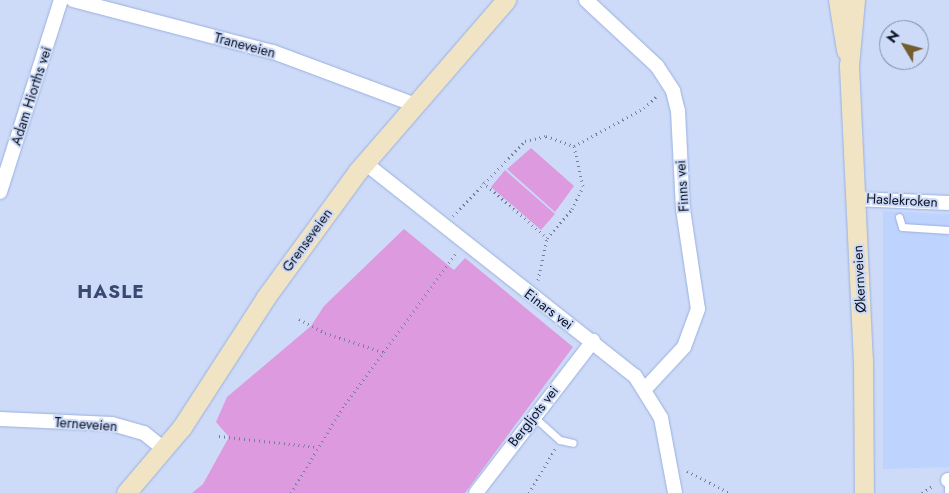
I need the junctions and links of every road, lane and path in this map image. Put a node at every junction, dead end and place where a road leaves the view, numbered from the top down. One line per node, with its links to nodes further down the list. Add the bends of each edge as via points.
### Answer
1 (62, 0): 13 (street, Adam Hiorths vei)
2 (72, 0): 9 (street, Traneveien, via 273,52)
3 (506, 0): 9 (main road, Grenseveien)
4 (586, 0): 8 (street, Finns vei)
5 (838, 0): 7 (main road, Økernveien)
6 (855, 0): 7 (main road, Økernveien)
7 (849, 66): 14 (main road, Økernveien)
8 (669, 83): 10 (path, via 644,108); 25 (street, Finns vei, via 678,111 683,209 698,309 684,347)
9 (413, 104): 11 (main road, Grenseveien)
10 (574, 146): 12 (path, via 546,136 525,141); 19 (path, via 583,171 581,194)
11 (365, 163): 17 (street, Einars vei); 32 (main road, Grenseveien, via 276,284)
12 (483, 182): 17 (path); 19 (path)
13 (0, 192)
14 (855, 198): 15 (street, Haslekroken); 41 (main road, Økernveien)
15 (949, 203)
16 (899, 217): 18 (lane, via 902,227)
17 (445, 226): 20 (street, Einars vei)
18 (949, 230)
19 (547, 238): 21 (path)
20 (464, 242): 21 (street, Einars vei); 24 (path)
21 (535, 298): 23 (street, Einars vei)
22 (299, 319): 24 (path)
23 (593, 341): 25 (street, Einars vei); 26 (street, Bergljots vei)
24 (383, 352): 31 (path)
25 (645, 389): 33 (street, Einars vei, via 661,418)
26 (533, 416): 29 (lane); 37 (street, Bergljots vei)
27 (0, 419): 32 (street, Terneveien, via 112,424 144,434)
28 (219, 436): 31 (path)
29 (560, 440): 30 (lane); 38 (path)
30 (572, 443)
31 (317, 447): 36 (path)
32 (165, 450): 35 (main road, Grenseveien)
33 (671, 464): 39 (street, Einars vei); 40 (path)
34 (949, 480): 42 (lane)
35 (126, 493)
36 (291, 493)
37 (476, 493)
38 (529, 493)
39 (675, 493)
40 (730, 493)
41 (864, 493)
42 (948, 493)

